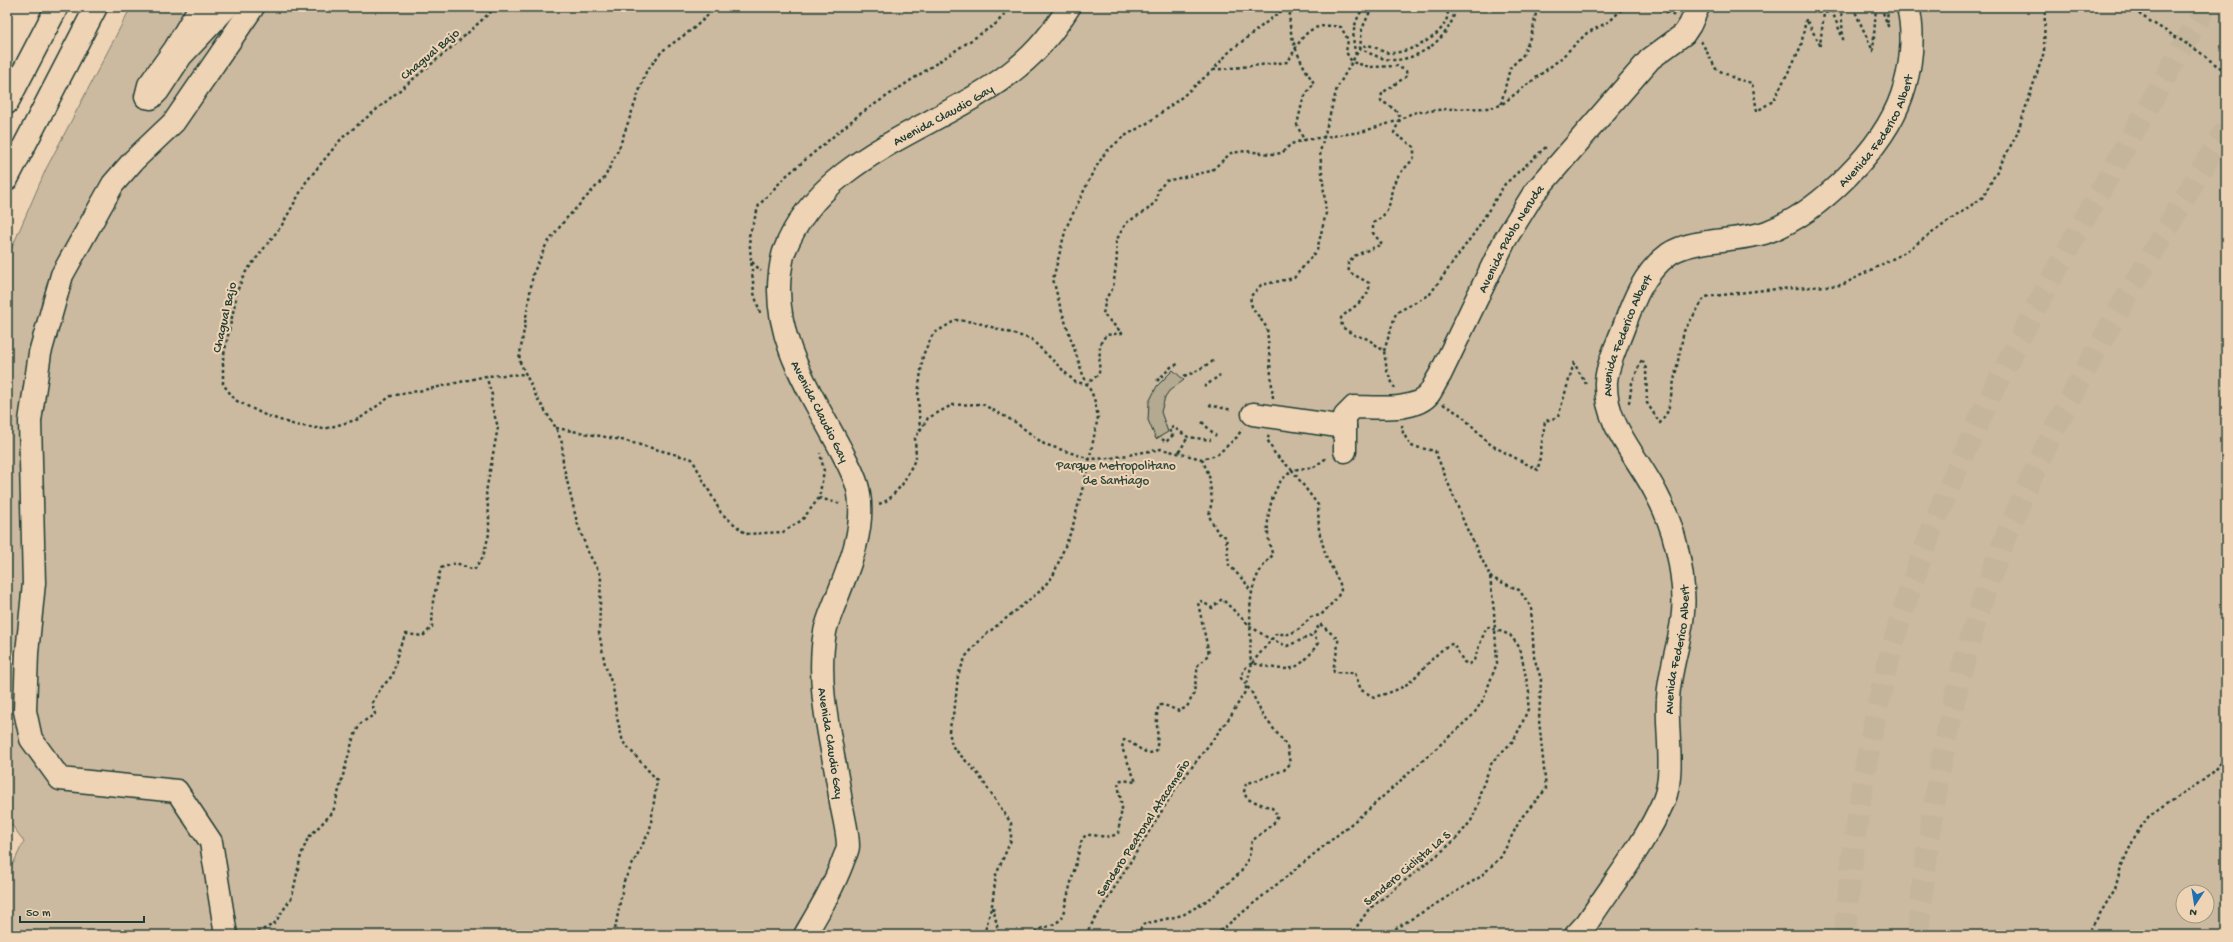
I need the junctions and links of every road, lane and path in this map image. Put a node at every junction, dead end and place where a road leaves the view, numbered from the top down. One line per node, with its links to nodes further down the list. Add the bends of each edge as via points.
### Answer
1 (57, 7): 37 (main road)
2 (96, 7): 42 (main road)
3 (200, 7): 4 (main road, via 175,49 149,85 146,97 151,98 158,91 181,56)
4 (227, 7)
5 (253, 7): 85 (main road, via 174,122 113,184 62,275 40,353 30,421 34,583 27,653 26,711 31,739 60,779 177,791 211,842)
6 (496, 7): 48 (path, Chagual Bajo, via 458,42 342,138 306,182 282,226 245,273 238,289 223,359 223,384 235,400 266,416 295,425 324,429 359,419 391,396)
7 (717, 7): 46 (path, via 694,28 662,51 646,72 619,148 605,177 565,220 546,245 533,274 521,346 519,360)
8 (1010, 7): 43 (path, via 997,23 860,114 786,176 759,205 749,236 754,293)
9 (1068, 7): 74 (main road, Avenida Claudio Gay, via 1043,42 994,85 844,173 821,194 802,219 783,255 779,288 780,312 787,340 795,365 847,463 859,491)
10 (1286, 7): 35 (path, via 1230,51)
11 (1291, 7): 31 (path, via 1288,18)
12 (1364, 7): 33 (path, via 1354,29)
13 (1372, 7): 32 (path, via 1362,29)
14 (1447, 7): 32 (path, via 1443,27 1417,46 1400,53 1386,53 1373,45 1364,45)
15 (1455, 7): 32 (path, via 1454,18 1446,32 1428,48 1415,55 1396,60 1388,59)
16 (1533, 7): 29 (path)
17 (1538, 7): 29 (path)
18 (1624, 7): 38 (path, via 1610,21 1587,33 1559,60)
19 (1655, 7): 30 (path, via 1676,16)
20 (1698, 7): 30 (main road, Avenida Pablo Neruda)
21 (1841, 7): 30 (path, via 1843,39 1832,11 1824,12 1820,45 1806,19 1801,46 1773,101 1757,111 1752,83 1736,79 1716,69 1702,42)
22 (1853, 7): 23 (path, via 1873,51)
23 (1876, 7)
24 (1881, 7): 25 (path, via 1888,26)
25 (1887, 7)
26 (1908, 7): 97 (main road, Avenida Federico Albert, via 1911,35 1908,70 1901,97 1876,142 1834,187 1790,220 1768,232 1699,244 1673,252 1655,265 1639,291 1614,353 1606,379 1606,395 1611,416 1657,494 1676,543 1683,588 1683,613 1668,691 1669,781 1665,798 1640,842 1587,923)
27 (2045, 7): 57 (path, via 2044,52 2018,134 1983,197 1902,254 1842,285 1705,297 1684,331 1668,411 1660,423 1647,403 1646,369 1642,359 1632,383)
28 (2129, 7): 36 (path)
29 (1535, 13): 38 (path, via 1533,30 1523,55 1510,68)
30 (1688, 28): 54 (main road, Avenida Pablo Neruda, via 1650,59 1534,193 1505,240)
31 (1296, 47): 34 (path, via 1304,34 1314,28 1328,25 1341,27 1348,40 1346,52); 35 (path, via 1288,62); 41 (path, via 1314,82 1303,99 1297,125)
32 (1360, 48): 33 (path)
33 (1356, 56): 34 (path)
34 (1352, 62): 39 (path, via 1370,67 1397,66 1406,71 1407,76 1382,93 1381,101 1392,107); 40 (path, via 1337,88)
35 (1213, 70): 51 (path, via 1150,122 1123,137 1105,153 1066,228 1053,279)
36 (2226, 71)
37 (7, 103)
38 (1501, 105): 39 (path, via 1490,108 1412,113)
39 (1400, 120): 40 (path, via 1361,132); 56 (path, via 1394,134 1414,148 1414,157 1398,176 1391,193 1392,202 1383,218 1373,224 1373,233 1382,244 1354,256 1348,263 1348,272 1369,283 1370,288 1364,299 1341,318 1342,327 1384,350 1387,371)
40 (1324, 137): 41 (path); 59 (path, via 1320,152 1326,213 1318,250 1294,278 1261,285 1250,297 1252,307 1267,328)
41 (1304, 140): 51 (path, via 1291,144 1282,153 1231,153 1211,171 1166,181 1158,190 1156,201 1126,223 1116,241 1118,257 1113,288 1106,298 1103,314 1122,333 1106,334 1100,344 1098,374)
42 (7, 179)
43 (761, 315)
44 (1216, 360): 49 (path, via 1193,374)
45 (1178, 364): 50 (path)
46 (526, 374): 48 (path, Chagual Bajo); 62 (path, via 537,398)
47 (1220, 375): 52 (path)
48 (486, 376): 86 (path, via 498,427 486,492 489,534 484,557 474,570 456,563 441,568 433,600 432,627 423,636 406,634 399,648 393,675 372,703 376,714 360,724 353,739 333,812 308,838 301,855 292,897 274,924)
49 (1184, 376)
50 (1156, 380)
51 (1087, 384): 63 (path, via 1075,382 1031,339 975,322 956,320 933,334 922,355 918,395); 71 (path, via 1094,398 1098,417)
52 (1204, 387)
53 (1588, 388): 54 (path, via 1574,363 1558,416 1545,420 1538,470 1491,445 1461,415)
54 (1428, 395): 56 (main road, via 1418,403)
55 (1209, 406): 58 (path)
56 (1399, 406): 61 (main road, via 1354,407 1345,416); 75 (path, via 1403,433 1412,446 1435,451 1466,527)
57 (1628, 406)
58 (1242, 412): 59 (main road); 72 (path, via 1237,437 1217,455)
59 (1275, 417): 61 (main road); 73 (path, via 1273,429 1267,439 1275,454)
60 (1202, 422): 64 (path)
61 (1345, 427): 69 (main road)
62 (556, 428): 68 (path, via 622,440 692,459 721,512 746,534 783,532 802,520 820,498 824,471); 87 (path, via 562,443 563,464 577,522 588,552 601,576 599,632 623,742 657,780 650,830 624,881)
63 (920, 431): 71 (path, via 928,418 952,405 982,404 1015,422 1044,444); 74 (path, via 916,438 916,458 902,486 888,500)
64 (1216, 436)
65 (1188, 437): 66 (path, via 1173,427 1169,430 1173,435 1166,442); 67 (path); 70 (path)
66 (1162, 439)
67 (1211, 440)
68 (818, 448)
69 (1345, 451): 73 (path, via 1330,456 1314,467)
70 (1179, 452): 71 (path, via 1161,449); 72 (path)
71 (1090, 459): 84 (path, via 1072,529 1053,576 1039,592 984,636 966,656 958,675 949,731 952,746 978,774 1011,823 1011,840 996,875)
72 (1202, 459): 76 (path, via 1209,475 1212,500 1209,516 1218,533 1226,537 1230,565)
73 (1292, 470): 76 (path, Sendero Peatonal Atacameño, via 1279,483 1267,522 1268,542 1273,555 1259,569); 80 (path, via 1318,505 1319,531 1326,556 1341,590 1325,612 1311,617 1290,634 1276,634)
74 (861, 510): 88 (main road, Avenida Claudio Gay, via 862,524 826,628 822,655 824,703 848,847 834,886)
75 (1490, 576): 78 (path); 96 (path, via 1519,590 1531,607 1534,656 1541,679 1539,720 1546,789 1521,818 1501,857 1480,877)
76 (1251, 592): 77 (path, Sendero Peatonal Atacameño)
77 (1250, 626): 80 (path); 81 (path, Sendero Peatonal Atacameño); 91 (path, via 1222,599 1212,608 1201,601 1198,602 1209,654 1198,666 1194,693 1188,707 1180,711 1160,705 1156,751 1148,753 1124,740 1122,748 1136,782 1120,780 1118,783 1122,808 1118,833 1108,837 1086,835 1082,839 1062,918 1056,924 1035,930)
78 (1495, 629): 79 (path, via 1489,627 1484,630 1469,664 1464,662 1453,644 1445,646 1423,671 1407,684 1374,697 1361,690 1355,673 1334,672 1339,648 1338,639 1320,624); 94 (path, via 1497,663 1483,700 1473,715 1368,810); 95 (path, Sendero Ciclista La S, via 1514,637 1520,648 1529,692 1528,709 1521,726 1513,741 1492,762 1471,821 1456,840 1369,909)
79 (1313, 635): 80 (path, via 1287,646); 81 (path, via 1318,643 1304,662 1293,668 1282,670)
80 (1272, 640): 81 (path)
81 (1252, 663): 82 (path, Sendero Peatonal Atacameño); 82 (path, via 1244,669 1241,678)
82 (1248, 687): 92 (path, Sendero Peatonal Atacameño, via 1230,717 1176,788); 93 (path, via 1262,714 1287,746 1290,764 1284,770 1246,784 1244,792 1247,799 1272,808 1278,816 1275,822 1252,841 1249,857 1241,872 1217,893 1183,915 1144,924)
83 (2226, 758): 98 (path, via 2205,779 2149,816 2136,834 2121,867 2115,889)
84 (992, 904): 89 (path); 90 (path)
85 (226, 935)
86 (252, 935)
87 (614, 935)
88 (805, 935)
89 (984, 935)
90 (999, 935)
91 (1030, 935)
92 (1084, 935)
93 (1136, 935)
94 (1215, 935)
95 (1351, 935)
96 (1385, 935)
97 (1576, 935)
98 (2087, 935)

